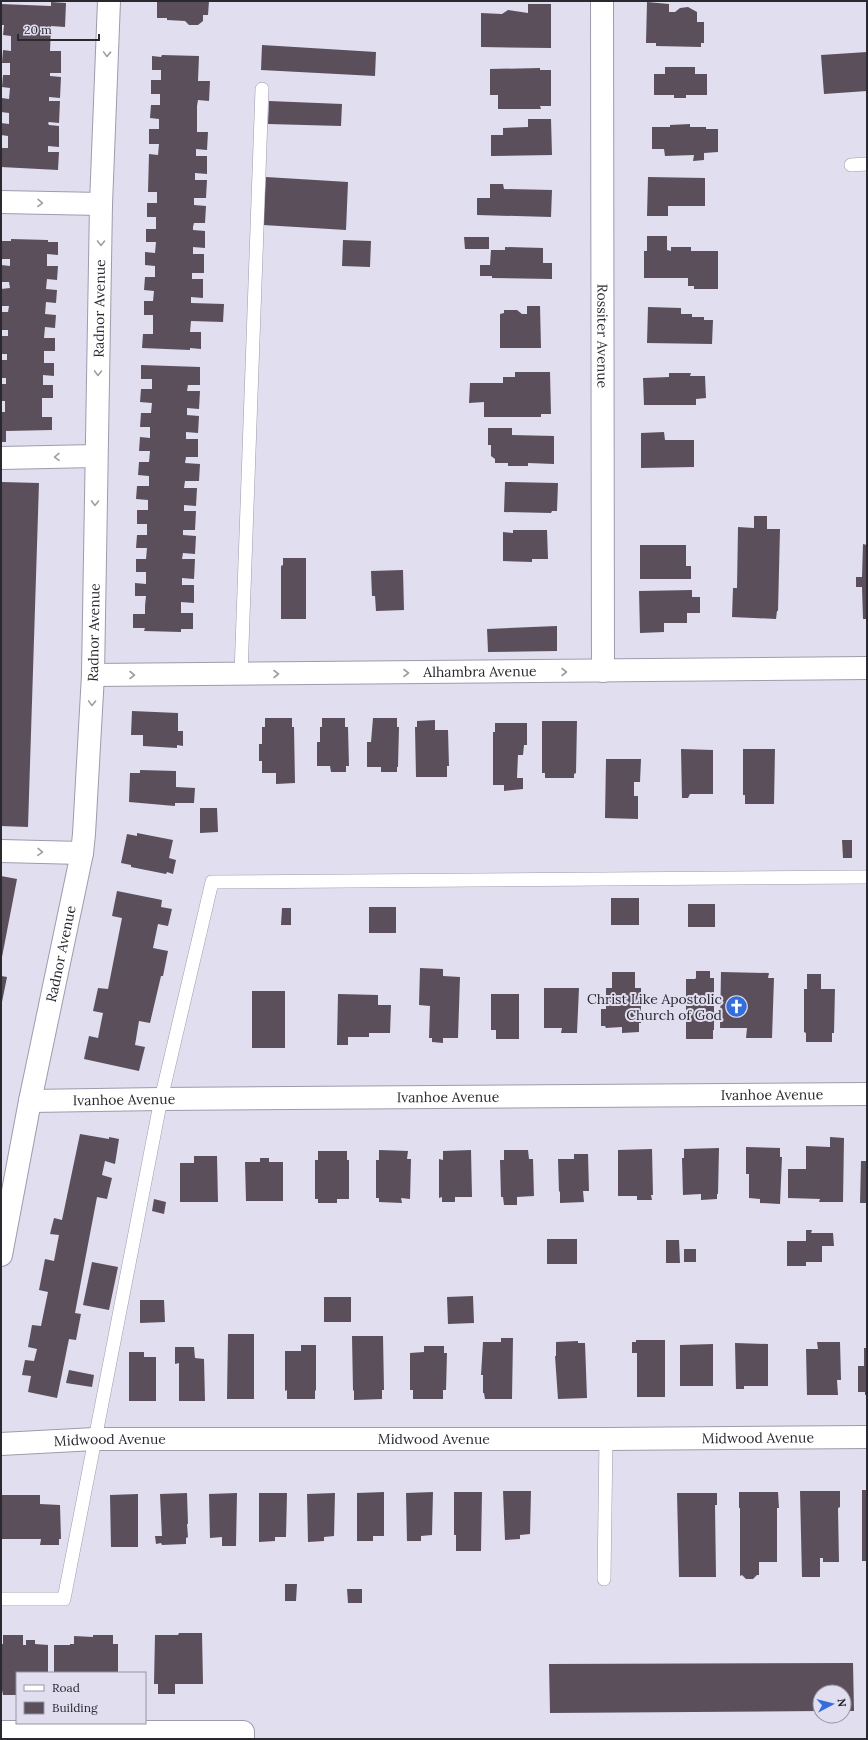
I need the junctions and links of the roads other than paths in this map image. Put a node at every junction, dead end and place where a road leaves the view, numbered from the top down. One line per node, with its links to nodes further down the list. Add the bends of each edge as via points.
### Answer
1 (109, 1): 7 (street, Radnor Avenue, one-way to 7)
2 (602, 1): 11 (street, Rossiter Avenue)
3 (262, 89): 12 (lane)
4 (867, 164): 5 (lane)
5 (851, 165)
6 (1, 202): 7 (street, one-way to 7)
7 (101, 204): 8 (street, Radnor Avenue, one-way to 8)
8 (96, 456): 9 (street, one-way to 9); 13 (street, Radnor Avenue, one-way to 13)
9 (1, 458)
10 (867, 668): 11 (street, Alhambra Avenue)
11 (603, 671): 12 (street, Alhambra Avenue, one-way to 11)
12 (241, 674): 13 (street, Alhambra Avenue, one-way to 12)
13 (93, 675): 15 (street, Radnor Avenue, one-way to 15)
14 (1, 851): 15 (street, one-way to 15)
15 (82, 853): 19 (street, Radnor Avenue)
16 (867, 877): 18 (lane, via 212,882)
17 (867, 1094): 18 (street, Ivanhoe Avenue)
18 (161, 1099): 19 (street, Ivanhoe Avenue); 23 (lane)
19 (30, 1101): 20 (street, Radnor Avenue)
20 (1, 1255)
21 (867, 1437): 22 (street, Midwood Avenue)
22 (606, 1439): 23 (street, Midwood Avenue); 25 (lane)
23 (95, 1440): 24 (street, Midwood Avenue); 26 (lane, via 64,1599)
24 (1, 1444)
25 (604, 1579)
26 (1, 1599)
27 (1, 1732): 28 (street)
28 (243, 1736)

